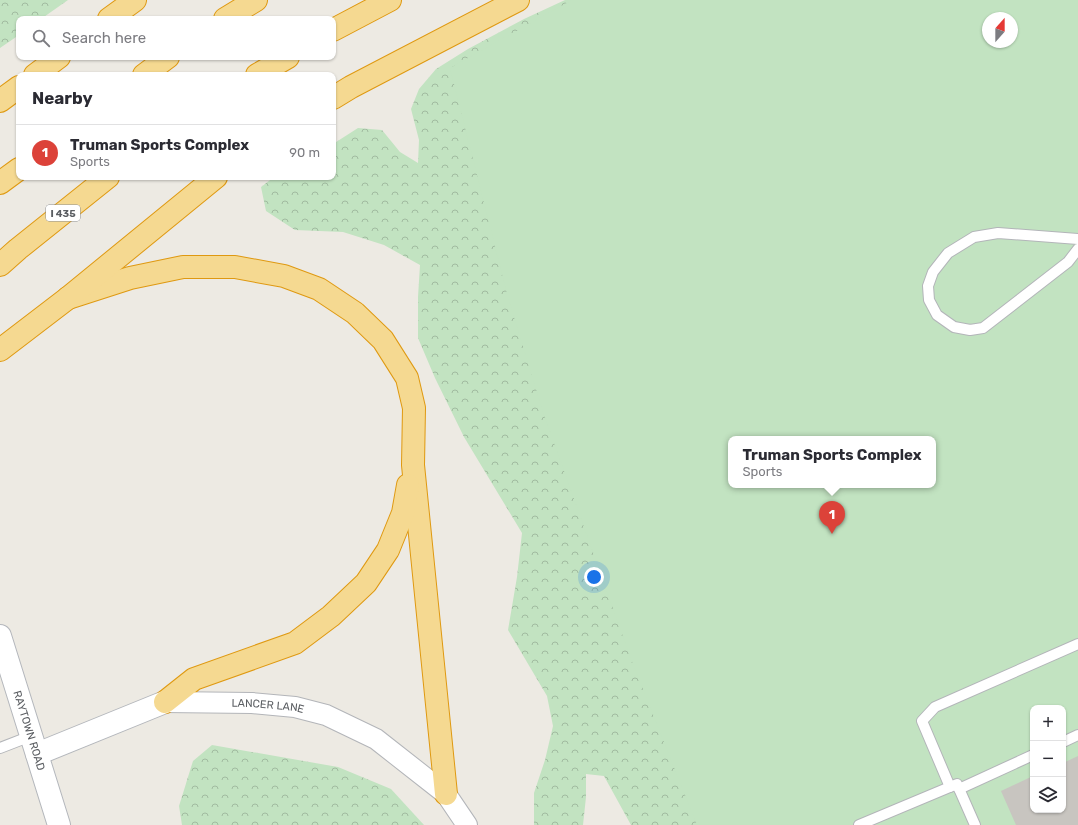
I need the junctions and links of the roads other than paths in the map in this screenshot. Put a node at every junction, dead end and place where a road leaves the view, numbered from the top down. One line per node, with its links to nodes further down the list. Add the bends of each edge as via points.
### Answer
1 (135, 0): 5 (highway)
2 (256, 0): 6 (highway)
3 (390, 0): 7 (highway)
4 (514, 2): 15 (highway)
5 (114, 16)
6 (230, 16)
7 (336, 28)
8 (55, 60): 11 (highway)
9 (164, 60): 12 (highway)
10 (283, 60): 13 (highway)
11 (39, 72)
12 (148, 72)
13 (262, 72)
14 (16, 89): 16 (highway)
15 (342, 93)
16 (0, 101)
17 (16, 171): 20 (highway)
18 (104, 180): 23 (highway, I 435)
19 (212, 180): 24 (highway)
20 (0, 183)
21 (1078, 239): 22 (lane, via 998,233 974,237 948,253 933,272 928,286 929,300 937,315 954,327 970,330 983,328 1068,262)
22 (1078, 249)
23 (0, 265)
24 (68, 298): 25 (highway); 26 (highway, via 130,278 183,267 235,267 284,276 319,289 355,313 383,340 407,378 414,408)
25 (0, 350)
26 (413, 464): 29 (highway, via 403,513 388,550 366,583 332,616 295,643 194,679); 36 (highway)
27 (0, 636): 32 (main road, RAYTOWN ROAD)
28 (1078, 644): 35 (lane, via 935,706 922,721)
29 (165, 702): 32 (main road, LANCER LANE); 36 (street, LANCER LANE, via 252,703 295,707 326,715 376,739)
30 (1078, 735): 31 (lane)
31 (1065, 741)
32 (34, 745): 33 (lane); 37 (main road, RAYTOWN ROAD)
33 (0, 748)
34 (1030, 756): 35 (lane)
35 (955, 788): 39 (lane); 40 (lane)
36 (446, 794): 38 (street, LANCER LANE)
37 (59, 825)
38 (467, 825)
39 (859, 825)
40 (975, 825)

